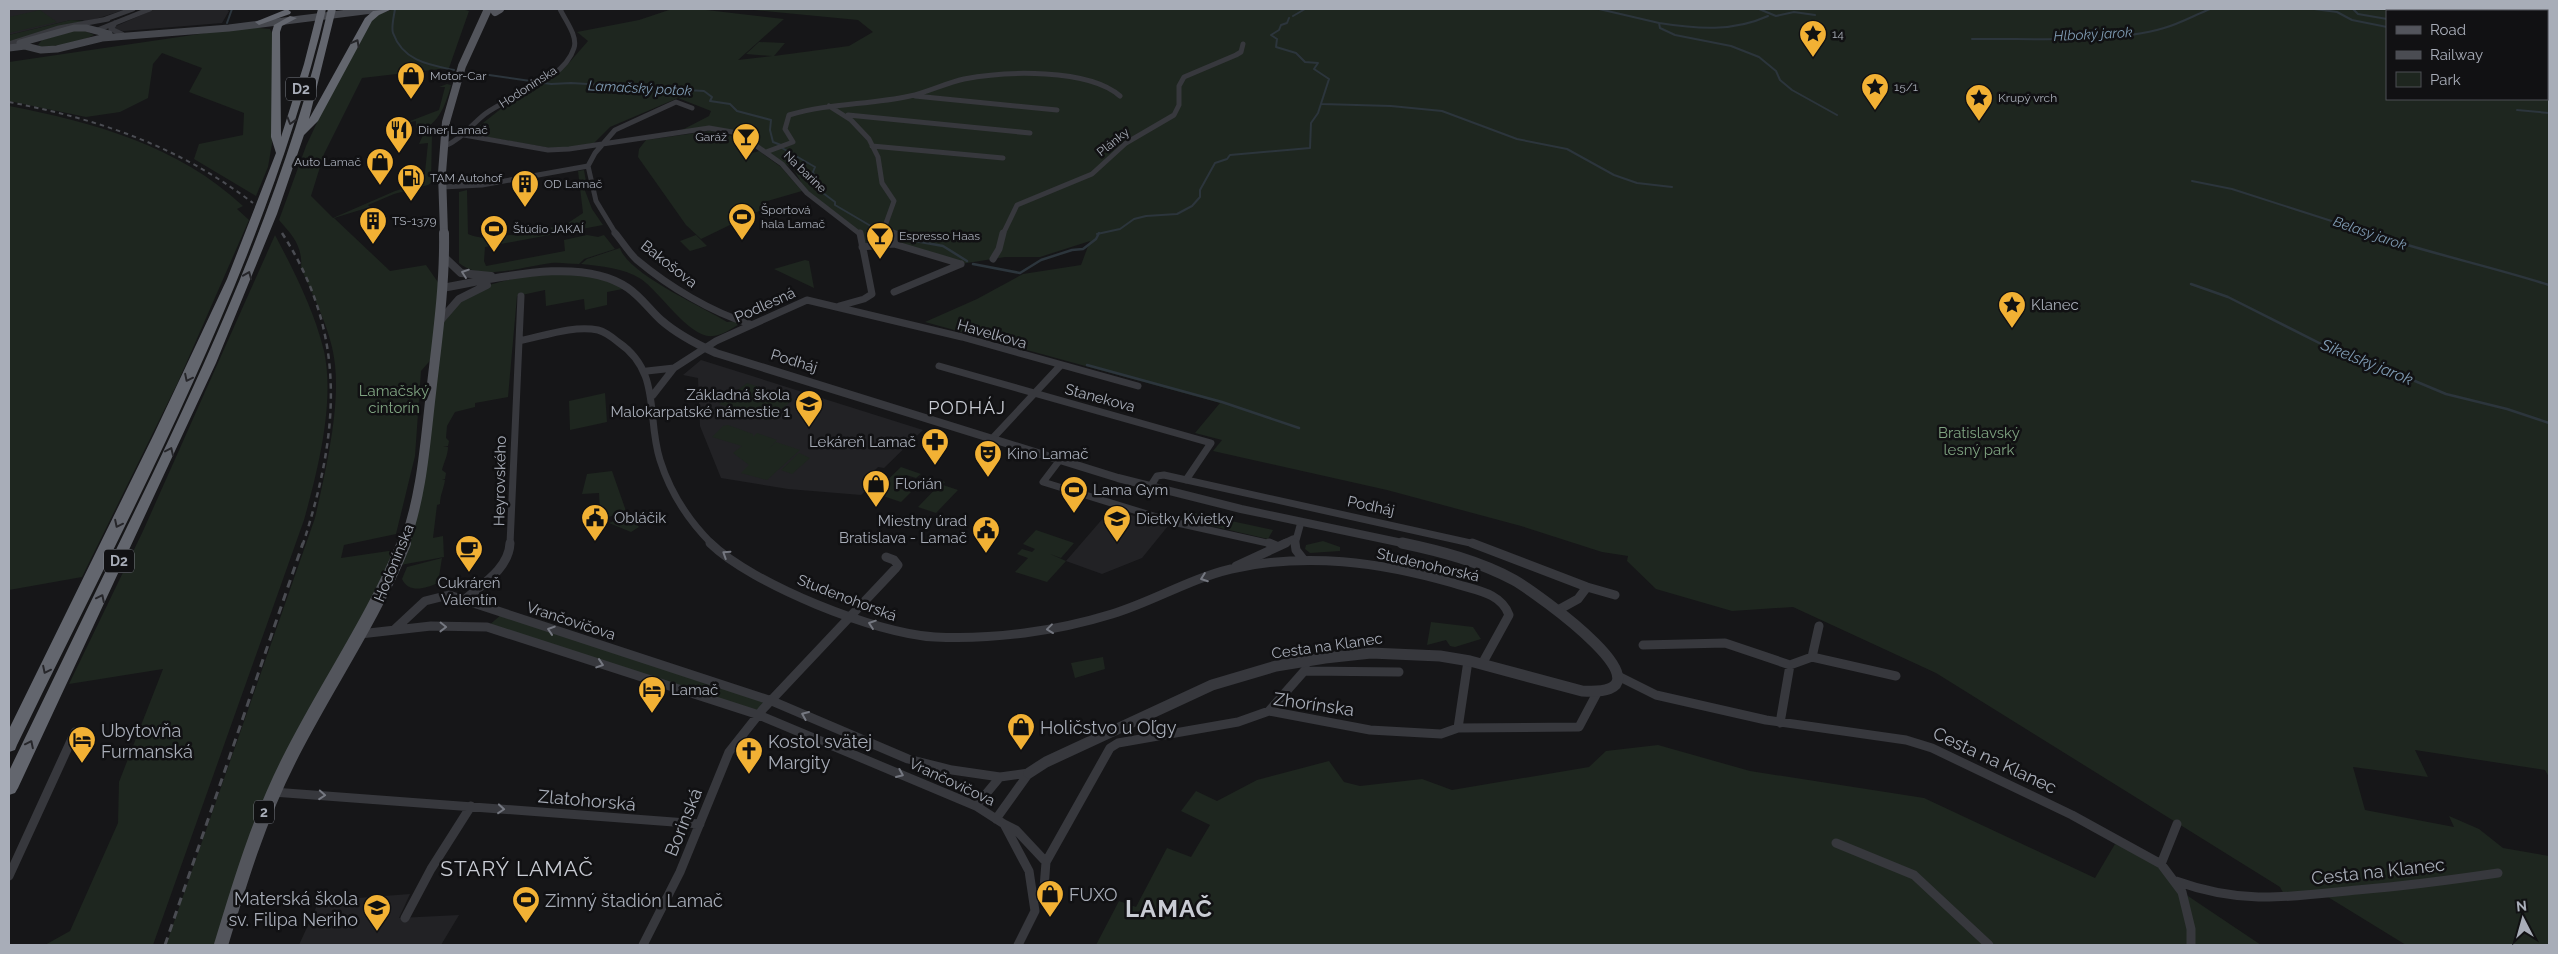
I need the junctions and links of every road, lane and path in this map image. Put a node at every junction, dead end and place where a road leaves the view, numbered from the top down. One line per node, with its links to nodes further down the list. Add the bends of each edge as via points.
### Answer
1 (133, 9): 11 (street)
2 (150, 9): 12 (street)
3 (322, 9): 37 (highway, D2, one-way to 37)
4 (332, 9): 31 (highway, D2)
5 (364, 9): 10 (main road)
6 (380, 9): 13 (main road)
7 (388, 9): 31 (highway, one-way to 7, via 313,122 368,20)
8 (560, 9): 32 (street, Hodonínska, via 574,37 571,55 538,82 486,114)
9 (492, 10): 35 (main road, Hodonínska / 2, via 462,60 447,114)
10 (292, 13): 13 (highway); 14 (highway)
11 (108, 19): 15 (street); 22 (street, via 59,28)
12 (117, 22): 16 (street); 18 (street, via 111,29)
13 (282, 22): 14 (main road); 17 (highway)
14 (256, 24): 17 (highway); 18 (main road); 20 (main road)
15 (82, 28): 16 (main road); 19 (main road)
16 (96, 32): 18 (main road); 20 (main road)
17 (276, 32): 37 (highway, via 276,137)
18 (122, 34)
19 (40, 38): 22 (main road); 23 (main road)
20 (87, 42): 23 (main road, via 57,49)
21 (1243, 44): 46 (street, Plánky, via 1241,52 1236,55 1184,77 1178,86 1179,105 1174,115 1126,144 1092,174 1017,205 1004,228)
22 (9, 46): 23 (main road)
23 (33, 47)
24 (910, 96): 25 (street, via 986,74 1024,72 1102,83); 26 (street); 28 (street)
25 (1120, 96)
26 (829, 106): 29 (street); 36 (street, via 809,108 790,115 784,126 793,142)
27 (692, 108): 33 (street, via 676,102 615,130)
28 (1057, 110)
29 (848, 116): 30 (street); 34 (street)
30 (1030, 133)
31 (299, 135): 102 (highway, D2, one-way to 31, via 135,528 225,332)
32 (464, 135): 33 (street, Na barine, via 548,150); 35 (street, Hodonínska)
33 (604, 143): 36 (street, Na barine, via 709,128 738,133); 39 (street)
34 (872, 146): 38 (street); 43 (street, via 878,156 879,174 895,202 885,226)
35 (443, 147): 40 (main road, Hodonínska / 2)
36 (766, 152): 44 (street, Na barine, via 790,171 807,193 860,233)
37 (281, 155): 99 (highway, D2, one-way to 99, via 209,334)
38 (1003, 158)
39 (588, 166): 41 (street); 53 (street, Bakošova, via 596,201 603,215 636,259 695,300)
40 (442, 175): 41 (street); 42 (main road, Hodonínska / 2)
41 (468, 185): 42 (street)
42 (442, 187): 45 (main road, Hodonínska / 2)
43 (897, 240): 44 (street); 49 (street, via 961,264)
44 (862, 247): 51 (street, Na barine, via 872,294)
45 (444, 257): 47 (street, one-way to 45, via 470,275 459,272); 48 (main road, Hodonínska / 2)
46 (994, 259)
47 (526, 275): 48 (street, Podháj); 52 (street, via 468,293 449,308); 55 (street, Podháj, via 575,273 612,280 634,293 666,324)
48 (442, 288): 52 (main road, Hodonínska / 2)
49 (894, 292)
50 (521, 296): 54 (street, Heyrovského)
51 (839, 306): 53 (street, Podlesná, via 807,300); 57 (street, Havelkova)
52 (439, 324): 80 (main road, Hodonínska / 2, via 424,459 415,508 392,576)
53 (750, 324): 55 (street, Podlesná)
54 (519, 341): 59 (street, Studenohorská, via 590,329 604,332 630,352); 75 (street, Heyrovského, via 510,553 498,571)
55 (704, 348): 58 (street); 63 (street, Podháj)
56 (939, 366): 62 (street, Stanekova)
57 (1060, 366): 60 (street, Havelkova); 62 (street)
58 (674, 368): 59 (street); 61 (street)
59 (647, 371): 61 (street, Studenohorská)
60 (1138, 386)
61 (653, 395): 77 (street, Studenohorská, one-way to 61, via 772,583 713,546 674,495 655,442)
62 (1035, 395): 63 (street); 65 (street, Stanekova, via 1211,443)
63 (992, 440): 64 (street, Podháj)
64 (1059, 461): 66 (street, Podháj); 69 (street, via 1043,482 1173,522 1266,541)
65 (1186, 480): 66 (street, Podháj, via 1157,476); 73 (street, Podháj, via 1468,541)
66 (1150, 487): 67 (street, Podháj)
67 (1301, 522): 68 (street); 76 (street, Podháj, via 1446,552 1478,562 1533,591)
68 (1293, 539): 69 (street, Studenohorská); 71 (street, via 1295,551)
69 (1276, 546): 72 (street, Studenohorská)
70 (886, 558): 77 (street, Borinská, via 898,565)
71 (1303, 560): 72 (street, Studenohorská); 84 (street, Studenohorská, via 1352,562 1400,570 1495,596 1507,607 1509,614)
72 (1230, 569): 77 (street, Studenohorská, one-way to 77, via 1111,614 1061,627 1007,634 932,638 896,633)
73 (1587, 587): 74 (street, Podháj); 76 (street, via 1578,599)
74 (1615, 595)
75 (463, 601): 79 (street, Vrančovičova, via 449,595 432,596 422,601); 91 (street, Vrančovičova, one-way to 75)
76 (1558, 610): 88 (street, Podháj, via 1610,659)
77 (851, 617): 91 (street, Borinská)
78 (1819, 626): 82 (street)
79 (395, 629): 80 (street, Vrančovičova); 93 (street, Vrančovičova, one-way to 93, via 487,627)
80 (360, 634): 103 (main road, Hodonínska / 2)
81 (1643, 645): 85 (street, via 1725,643)
82 (1812, 657): 85 (street); 89 (street)
83 (1468, 661): 84 (street, Cesta na Klanec); 86 (street, Cesta na Klanec, via 1392,652 1370,653); 95 (street)
84 (1482, 664): 90 (street, Cesta na Klanec, via 1556,686)
85 (1790, 665): 94 (street)
86 (1305, 667): 87 (street); 92 (street); 97 (street, Cesta na Klanec, via 1255,671 1211,686)
87 (1399, 672)
88 (1618, 676): 90 (street, via 1611,689); 94 (street, Cesta na Klanec, via 1656,695)
89 (1896, 676)
90 (1597, 693): 95 (street, Zhorínska, via 1580,727)
91 (772, 702): 93 (street, Borinská); 101 (street, Vrančovičova, one-way to 91, via 952,770 908,758)
92 (1269, 711): 95 (street, Zhorínska, via 1370,730 1441,734); 98 (street, Zhorínska, via 1238,722)
93 (758, 715): 105 (street, Vrančovičova, one-way to 105); 107 (street, Borinská, via 729,752)
94 (1780, 723): 111 (street, Cesta na Klanec, via 1919,743 2091,825)
95 (1458, 728)
96 (75, 732): 113 (street)
97 (1111, 733): 98 (street); 100 (street, Cesta na Klanec)
98 (1118, 743): 110 (street, via 1110,748)
99 (9, 745)
100 (1029, 773): 101 (street, Vrančovičova); 106 (street, Vrančovičova)
101 (1000, 777): 105 (street)
102 (9, 788)
103 (273, 792): 104 (street, Zlatohorská, one-way to 104); 117 (main road, Hodonínska / 2, via 249,851)
104 (471, 806): 107 (street, Zlatohorská, one-way to 107); 116 (street)
105 (976, 806): 106 (street, Vrančovičova)
106 (1000, 822): 110 (street, via 1016,830); 119 (street, via 1029,871 1034,897 1035,911)
107 (700, 824): 118 (street, Borinská)
108 (2177, 824): 111 (street)
109 (1836, 843): 120 (street, via 1914,875)
110 (1046, 862): 115 (street)
111 (2161, 864): 114 (street, Cesta na Klanec)
112 (2498, 873): 114 (street, Cesta na Klanec, via 2439,883 2266,900 2221,896 2198,891)
113 (9, 876)
114 (2176, 881): 121 (street, Cesta na Klanec, via 2191,929)
115 (1044, 888)
116 (405, 918)
117 (221, 945)
118 (643, 945)
119 (1018, 945)
120 (1989, 945)
121 (2191, 945)

